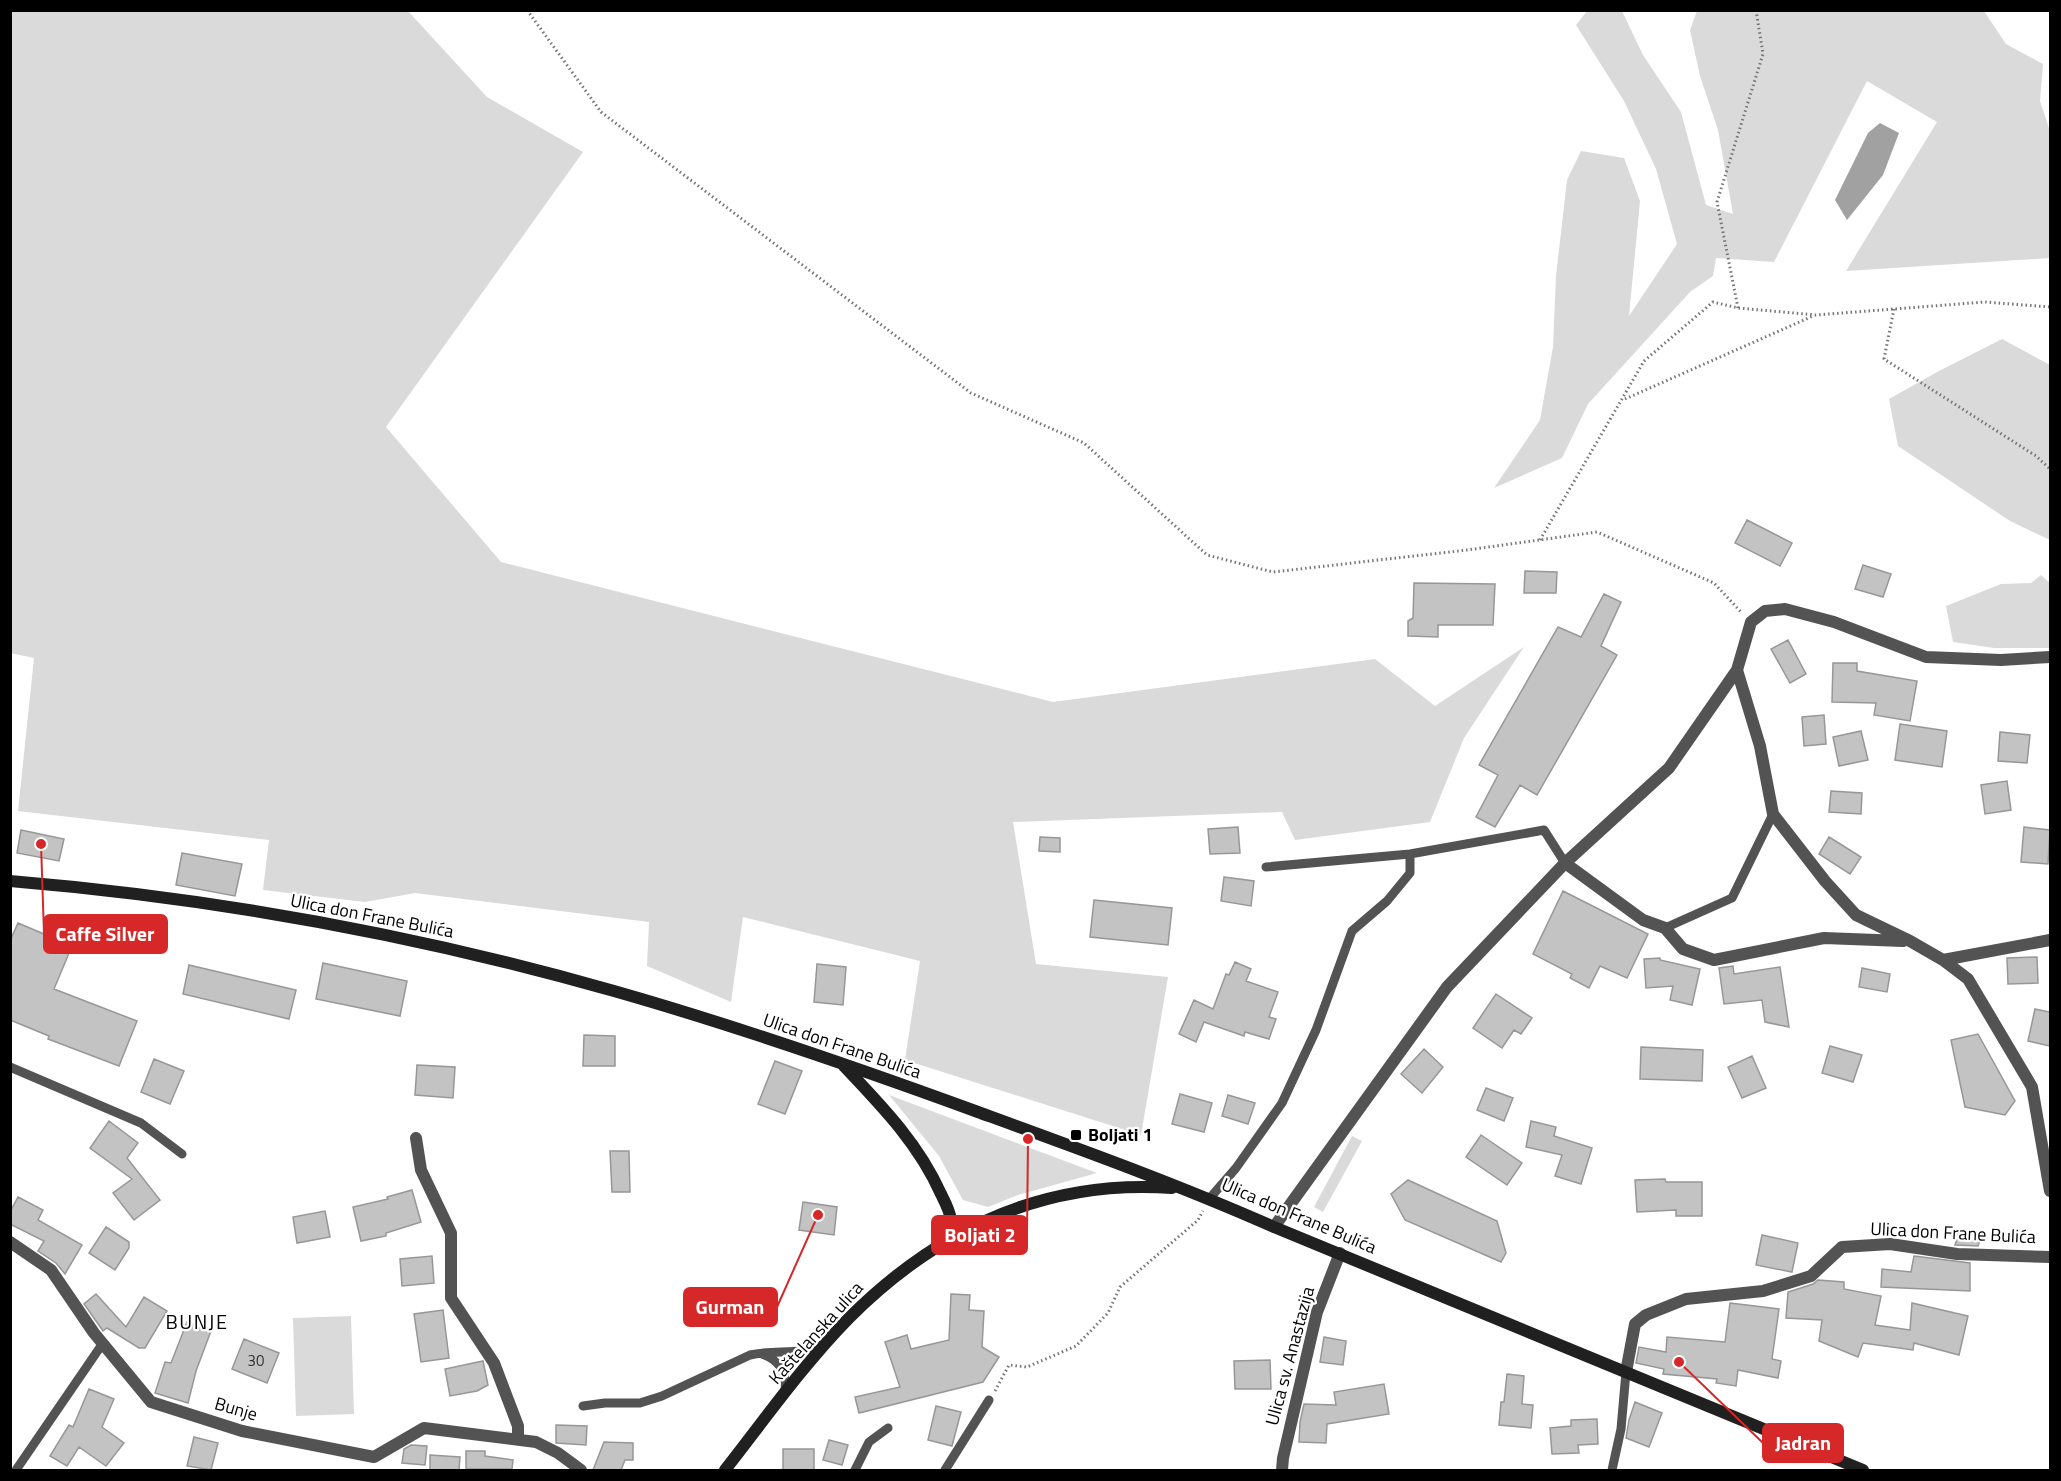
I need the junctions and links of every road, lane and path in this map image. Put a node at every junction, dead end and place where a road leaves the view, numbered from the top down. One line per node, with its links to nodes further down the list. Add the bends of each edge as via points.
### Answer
1 (527, 10): 9 (path, via 601,112 971,393 1084,443 1207,555 1273,572)
2 (1756, 10): 4 (path, via 1763,54 1717,202)
3 (2050, 307): 5 (path, via 1985,302)
4 (1738, 308): 6 (path); 7 (path, via 1713,302 1644,361)
5 (1894, 309): 6 (path); 8 (path, via 1884,359 2036,456)
6 (1816, 315): 7 (path)
7 (1623, 400): 9 (path)
8 (2050, 469)
9 (1540, 540): 10 (path, via 1597,532 1714,583)
10 (1751, 622): 11 (street, via 1765,611 1785,609 1834,622 1926,657); 12 (street)
11 (2050, 657)
12 (1737, 670): 13 (street, via 1760,746); 15 (street, via 1668,768)
13 (1773, 814): 18 (lane, via 1732,898); 20 (street, via 1856,915)
14 (1410, 854): 15 (lane, via 1544,830); 16 (lane); 28 (lane, via 1410,873 1352,931 1316,1030 1282,1103)
15 (1565, 863): 18 (street, via 1643,920); 29 (street, via 1447,987)
16 (1266, 867)
17 (10, 881): 22 (street, Ulica don Frane Bulića, via 237,908 396,937 616,992)
18 (1665, 928): 20 (street, via 1683,949 1714,960 1824,938)
19 (2050, 940): 21 (street)
20 (1910, 941): 21 (street)
21 (1943, 960): 27 (street, via 1968,979 2032,1087)
22 (842, 1063): 26 (street, Ulica don Frane Bulića); 30 (street, via 883,1107 922,1158 947,1207)
23 (10, 1067): 25 (lane, via 141,1123)
24 (416, 1138): 42 (street, via 421,1170 451,1233 451,1298 494,1363 518,1426)
25 (182, 1154)
26 (1187, 1190): 28 (street, Ulica don Frane Bulića); 30 (street, Kaštelanska ulica, via 1125,1187 1066,1194 996,1216)
27 (2050, 1191)
28 (1210, 1198): 29 (street, Ulica don Frane Bulića); 39 (path, via 1198,1220 1120,1287 1108,1313 1076,1346 1027,1366 1009,1365)
29 (1274, 1227): 32 (street, Ulica don Frane Bulića)
30 (951, 1239): 35 (street, Kaštelanska ulica, via 877,1292)
31 (10, 1242): 34 (street, Bunje, via 51,1270)
32 (1340, 1253): 37 (street, Ulica don Frane Bulića); 49 (street, Ulica sv. Anastazija, via 1317,1312)
33 (2050, 1257): 37 (street, Ulica don Frane Bulića, via 1957,1254 1890,1244 1842,1247 1811,1276 1763,1291 1686,1299 1646,1315 1635,1324)
34 (103, 1343): 42 (street, Bunje, via 152,1402 242,1431 374,1456 424,1428); 44 (lane)
35 (826, 1344): 36 (lane, via 807,1350); 38 (street, Kaštelanska ulica)
36 (750, 1354): 38 (lane, via 771,1357 778,1364 786,1382); 40 (lane, via 640,1403)
37 (1626, 1372): 43 (street, Ulica don Frane Bulića); 50 (lane, via 1621,1429)
38 (784, 1394): 46 (street, Kaštelanska ulica)
39 (989, 1400): 48 (lane)
40 (583, 1406)
41 (888, 1428): 47 (lane, via 869,1442)
42 (518, 1439): 45 (street, Bunje, via 536,1442 558,1453)
43 (1855, 1469)
44 (16, 1470)
45 (580, 1470)
46 (725, 1470)
47 (855, 1470)
48 (945, 1470)
49 (1282, 1470)
50 (1612, 1470)

